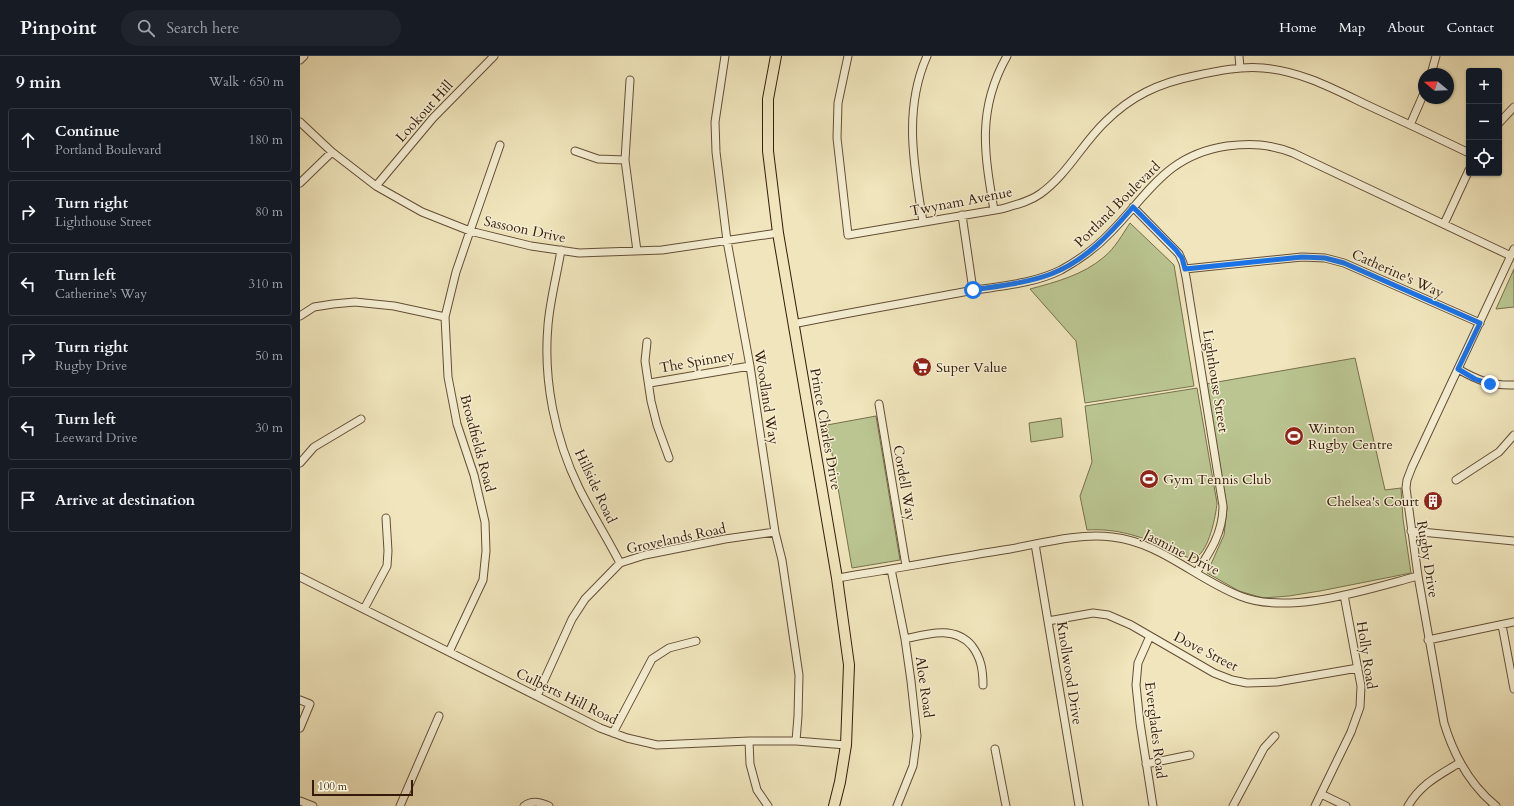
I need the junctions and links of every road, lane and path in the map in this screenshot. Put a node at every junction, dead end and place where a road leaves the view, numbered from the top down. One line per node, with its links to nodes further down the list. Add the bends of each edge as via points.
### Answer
1 (304, 56): 10 (street)
2 (494, 56): 26 (street, Lookout Hill, via 433,118)
3 (725, 56): 34 (street, Woodland Way, via 715,122 716,152)
4 (776, 56): 33 (highway, Prince Charles Drive, via 768,99 768,151)
5 (848, 56): 30 (street, Twynam Avenue, via 838,103 836,138 848,234)
6 (927, 56): 30 (street, via 915,93 912,128 914,168)
7 (1007, 56): 28 (street, via 990,94 985,122 986,153)
8 (1239, 56): 11 (street)
9 (1436, 56): 12 (street)
10 (300, 60)
11 (1240, 68): 18 (street, Twynam Avenue, via 1274,69 1309,78); 28 (street, Twynam Avenue, via 1171,81 1138,96 1105,121 1058,178 1040,194 1022,203)
12 (1433, 68)
13 (630, 80): 23 (street)
14 (1419, 104): 18 (street)
15 (1514, 107): 16 (street)
16 (1502, 120)
17 (300, 122): 22 (street, Sassoon Drive)
18 (1410, 125): 21 (street, Twynam Avenue)
19 (500, 145): 32 (street, Broadfields Road)
20 (575, 151): 23 (street, via 598,159)
21 (1466, 151)
22 (332, 152): 25 (street); 26 (street, Sassoon Drive)
23 (625, 160): 36 (street)
24 (1466, 176): 31 (street)
25 (300, 183)
26 (376, 186): 32 (street, Sassoon Drive, via 422,212)
27 (1133, 207): 31 (street, Portland Boulevard, via 1173,167 1198,153 1225,147 1264,144 1308,159); 38 (street, Lighthouse Street, via 1176,250); 39 (street, Portland Boulevard, via 1102,242 1061,270 1032,280)
28 (994, 210): 29 (street, Twynam Avenue)
29 (962, 215): 30 (street, Twynam Avenue); 39 (street)
30 (923, 222)
31 (1444, 224): 37 (street, Portland Boulevard)
32 (470, 231): 35 (street, Sassoon Drive, via 531,246); 41 (street, Broadfields Road)
33 (778, 233): 34 (street, Sassoon Drive); 43 (highway, Prince Charles Drive)
34 (727, 241): 36 (street, Sassoon Drive); 45 (street, Woodland Way)
35 (561, 250): 36 (street, Sassoon Drive, via 578,253); 60 (street, Hillside Road, via 548,325 547,364 553,408 565,453 579,488)
36 (637, 251)
37 (1512, 252): 42 (street, Rugby Drive)
38 (1185, 269): 42 (street, Catherine's Way, via 1302,257 1325,258 1344,263); 63 (street, Lighthouse Street, via 1223,506 1217,538)
39 (973, 290): 43 (street, Portland Boulevard)
40 (300, 316): 41 (street, via 314,307 355,302 394,306)
41 (445, 317): 76 (street, Broadfields Road, via 448,377 457,424 474,475 485,522 486,551 483,580)
42 (1480, 323): 46 (street, Rugby Drive)
43 (793, 324): 66 (highway, Prince Charles Drive)
44 (647, 342): 47 (street, via 645,361)
45 (750, 366): 47 (street, The Spinney); 57 (street, Woodland Way)
46 (1458, 369): 48 (street, via 1484,383); 56 (street, Rugby Drive, via 1407,480)
47 (650, 383): 52 (street, via 651,401)
48 (1514, 385)
49 (879, 404): 61 (street, Cordell Way)
50 (361, 419): 53 (street, via 314,448)
51 (1514, 435): 54 (street, via 1499,452)
52 (669, 458)
53 (300, 463)
54 (1456, 480)
55 (386, 518): 68 (street, via 387,566)
56 (1411, 531): 58 (street); 64 (street, Rugby Drive)
57 (775, 532): 60 (street, Grovelands Road, via 653,553); 87 (street, Woodland Way, via 782,560 799,675)
58 (1514, 541)
59 (1035, 544): 61 (street, Jasmine Drive); 63 (street, Jasmine Drive, via 1087,537 1121,538 1153,549); 69 (street, Knollwood Drive)
60 (620, 563): 80 (street, Grovelands Road, via 576,612)
61 (906, 566): 62 (street, Jasmine Drive)
62 (891, 569): 66 (street, Jasmine Drive); 73 (street, Aloe Road)
63 (1196, 573): 67 (street, Jasmine Drive, via 1236,594 1258,602 1286,603)
64 (1418, 576): 67 (street, Jasmine Drive); 74 (street, Rugby Drive)
65 (300, 577): 68 (street, Culberts Hill Road)
66 (837, 578): 88 (highway, Prince Charles Drive, via 849,665)
67 (1344, 595): 77 (street, Holly Road)
68 (364, 609): 76 (street, Culberts Hill Road)
69 (1048, 620): 72 (street, Dove Street, via 1084,614 1103,614 1124,621); 103 (street, Knollwood Drive)
70 (1514, 622): 71 (street)
71 (1502, 625): 74 (street); 79 (street)
72 (1150, 636): 77 (street, Dove Street, via 1214,672 1247,683 1277,682); 92 (street, Everglades Road, via 1138,664 1136,685)
73 (905, 639): 78 (street, via 936,633 949,633 964,638 975,650 981,662); 101 (street, Aloe Road, via 917,736 913,766)
74 (1428, 640): 91 (street, Rugby Drive, via 1444,723)
75 (696, 641): 84 (street, via 669,648 652,659)
76 (448, 652): 80 (street, Culberts Hill Road)
77 (1358, 668): 93 (street, Holly Road, via 1361,692 1359,714)
78 (983, 685)
79 (1514, 689)
80 (537, 696): 84 (street, Culberts Hill Road)
81 (300, 700): 83 (street, via 310,704)
82 (439, 716): 97 (street)
83 (300, 728)
84 (613, 733): 86 (street, Culberts Hill Road, via 658,745)
85 (1275, 736): 105 (street, via 1264,748)
86 (750, 741): 87 (street, Culberts Hill Road); 99 (street, via 750,764 757,790)
87 (796, 741): 88 (street, Culberts Hill Road)
88 (846, 745): 100 (highway, Prince Charles Drive)
89 (996, 749): 102 (street)
90 (1190, 755): 92 (street)
91 (1459, 763): 108 (street, via 1426,783); 109 (street, Rugby Drive, via 1476,787)
92 (1146, 764): 104 (street, Everglades Road)
93 (1321, 794): 106 (street, Holly Road); 107 (street)
94 (300, 801): 96 (street)
95 (527, 804): 98 (street, via 541,802)
96 (313, 806)
97 (400, 806)
98 (550, 806)
99 (768, 806)
100 (834, 806)
101 (897, 806)
102 (1006, 806)
103 (1079, 806)
104 (1153, 806)
105 (1233, 806)
106 (1315, 806)
107 (1346, 806)
108 (1408, 806)
109 (1496, 806)

